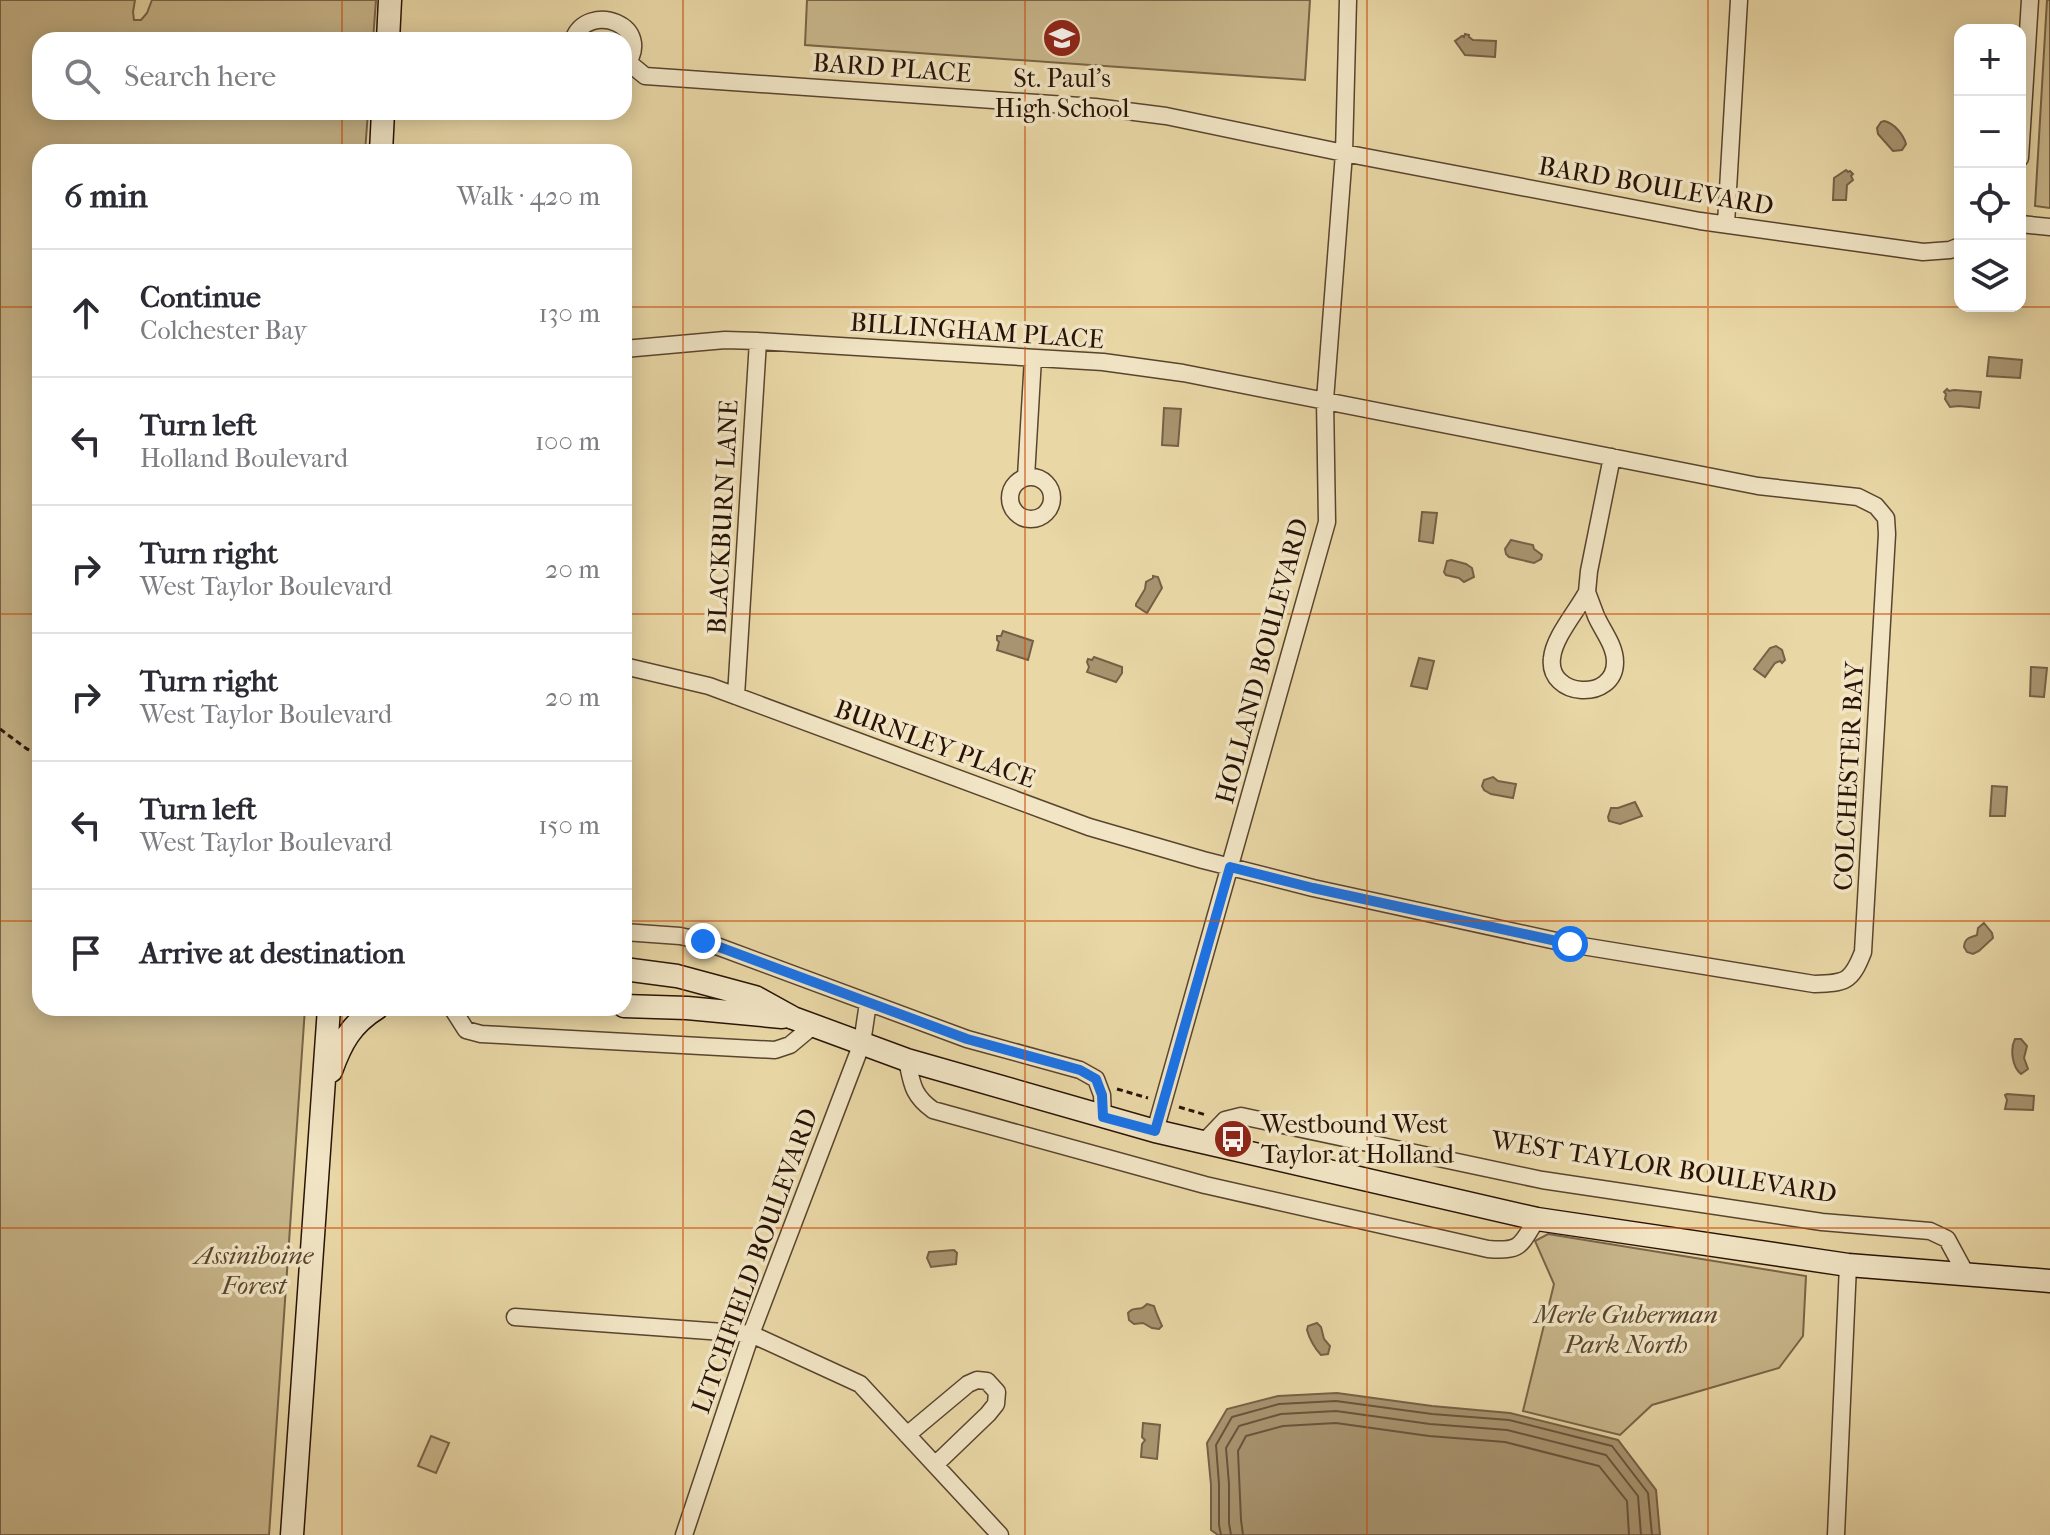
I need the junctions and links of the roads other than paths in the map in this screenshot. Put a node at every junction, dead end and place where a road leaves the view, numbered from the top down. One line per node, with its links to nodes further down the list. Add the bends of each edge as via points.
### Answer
1 (390, 0): 5 (street)
2 (1348, 0): 12 (street, HOLLAND BOULEVARD)
3 (1739, 0): 13 (street)
4 (2030, 0): 9 (street)
5 (388, 32)
6 (575, 32): 7 (street, BARD PLACE, via 599,15 620,20)
7 (631, 32)
8 (632, 68): 12 (street, BARD PLACE, via 645,76 1095,107 1166,116)
9 (2024, 96)
10 (383, 120): 11 (street)
11 (381, 144)
12 (1344, 153): 13 (street, BARD BOULEVARD); 20 (street, HOLLAND BOULEVARD)
13 (1726, 224): 16 (street, BARD BOULEVARD, via 1923,252)
14 (2026, 225): 15 (street)
15 (2050, 227)
16 (1954, 248)
17 (758, 341): 18 (street, BILLINGHAM PLACE); 19 (street, BILLINGHAM PLACE); 25 (street, BLACKBURN LANE)
18 (632, 348)
19 (1033, 358): 20 (street, BILLINGHAM PLACE, via 1183,373); 22 (street)
20 (1325, 400): 21 (street, COLCHESTER BAY); 26 (street, HOLLAND BOULEVARD, via 1327,522)
21 (1612, 457): 23 (street); 26 (street, COLCHESTER BAY, via 1758,486 1858,497 1886,518 1863,952 1856,970 1840,983 1814,984 1570,944)
22 (1026, 477)
23 (1587, 592): 23 (street, via 1551,659 1559,680 1580,691 1605,684 1615,663)
24 (632, 668): 25 (street, BURNLEY PLACE)
25 (736, 696): 26 (street, BURNLEY PLACE, via 1089,827)
26 (1230, 867): 39 (street, HOLLAND BOULEVARD)
27 (632, 933): 29 (street, via 703,941)
28 (632, 970): 34 (street, via 755,997)
29 (868, 1003): 35 (street, LITCHFIELD BOULEVARD); 38 (street, via 967,1039 1080,1070 1096,1079)
30 (632, 1006): 34 (street)
31 (328, 1016): 37 (street)
32 (365, 1016): 37 (street, via 344,1038)
33 (457, 1016): 34 (street, via 466,1030 481,1034 775,1050 790,1045)
34 (804, 1022): 35 (street)
35 (862, 1043): 36 (street); 46 (street, LITCHFIELD BOULEVARD)
36 (907, 1060): 38 (street); 41 (street, via 916,1094 933,1110 1205,1185 1498,1250 1519,1245)
37 (323, 1095): 49 (street)
38 (1103, 1117): 39 (street)
39 (1155, 1131): 40 (street)
40 (1203, 1143): 41 (street); 43 (street, WEST TAYLOR BOULEVARD, via 1225,1120 1241,1116 1542,1180 1822,1222 1930,1231 1947,1239)
41 (1537, 1219): 42 (street)
42 (1848, 1265): 43 (street); 52 (street)
43 (1966, 1274): 44 (street)
44 (2050, 1281)
45 (515, 1317): 46 (street)
46 (751, 1334): 47 (street, via 860,1384); 50 (street, LITCHFIELD BOULEVARD)
47 (907, 1435): 48 (street); 48 (street, via 968,1384 987,1381 997,1392 996,1404)
48 (936, 1464): 51 (street)
49 (292, 1535)
50 (684, 1535)
51 (1000, 1535)
52 (1836, 1535)

